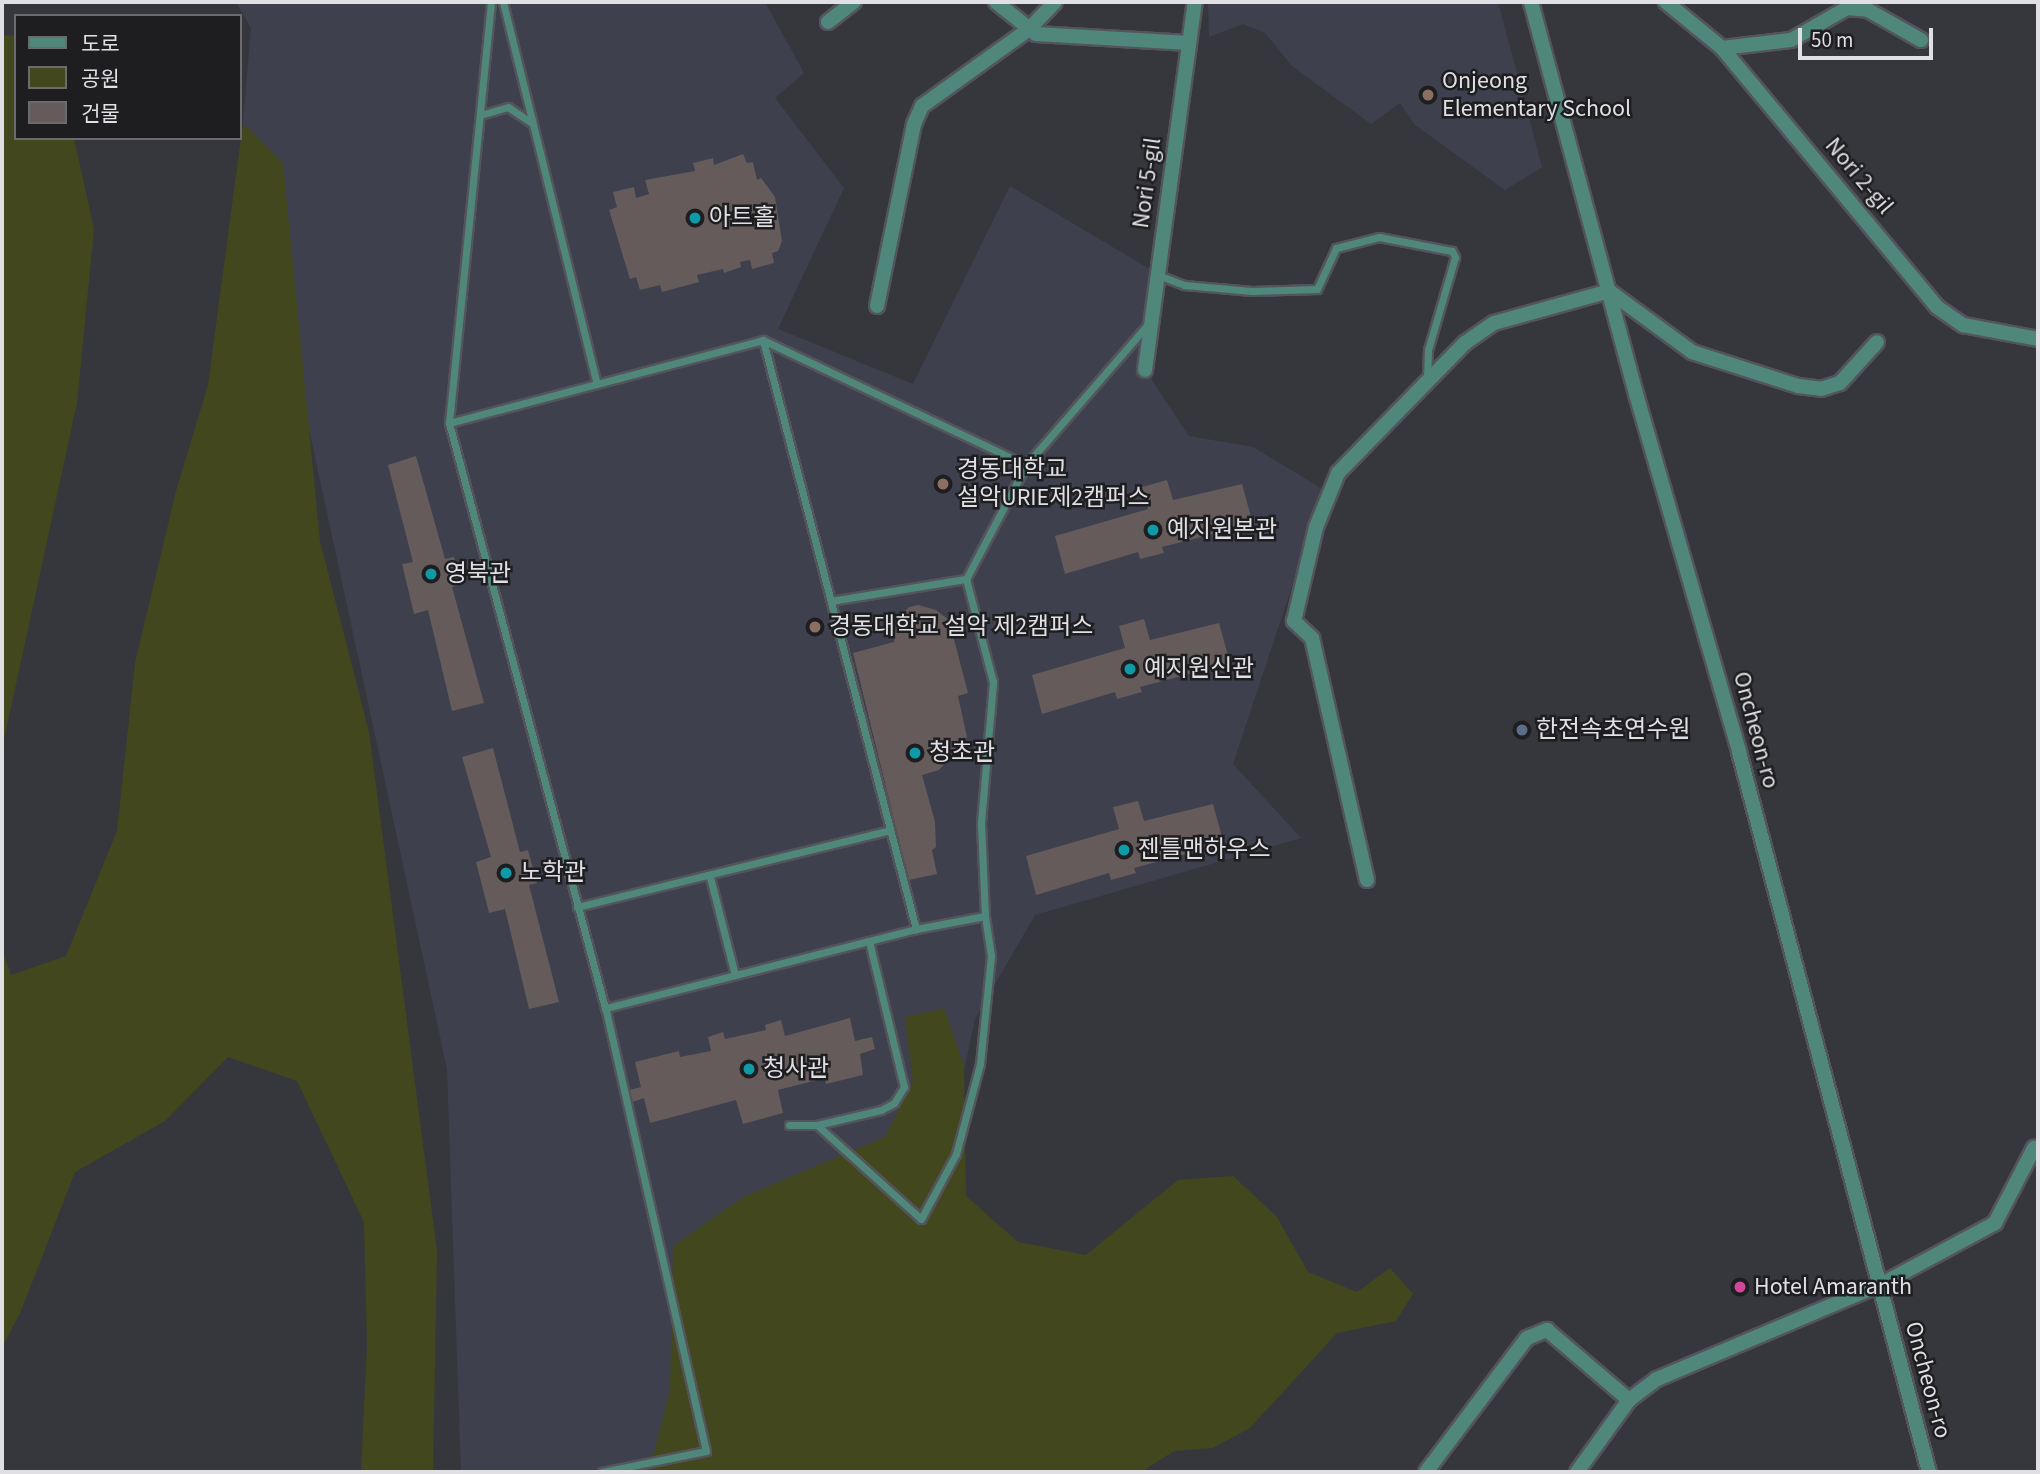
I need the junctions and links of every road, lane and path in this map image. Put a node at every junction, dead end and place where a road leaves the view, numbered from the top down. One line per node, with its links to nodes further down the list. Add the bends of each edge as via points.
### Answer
1 (491, 2): 14 (lane)
2 (503, 2): 15 (lane)
3 (854, 2): 9 (street)
4 (996, 2): 10 (street)
5 (1055, 2): 10 (street)
6 (1195, 2): 12 (street, Nori 5-gil)
7 (1531, 2): 17 (street, Oncheon-ro)
8 (1666, 2): 13 (street, Nori 2-gil)
9 (828, 22)
10 (1029, 29): 12 (street, via 1036,34); 18 (street, via 922,106 914,124)
11 (1921, 40): 13 (street, via 1868,10 1847,8 1791,40)
12 (1189, 43): 16 (street, Nori 5-gil)
13 (1723, 48): 20 (street, Nori 2-gil, via 1937,307 1963,326)
14 (480, 115): 15 (lane, via 508,107); 26 (lane)
15 (533, 124): 25 (lane)
16 (1158, 274): 19 (street, Nori 5-gil); 24 (lane, via 1184,285 1252,291 1317,289 1336,248 1379,237 1452,251 1455,257 1428,350)
17 (1609, 291): 22 (street, via 1692,352 1798,386 1821,389 1840,383); 24 (street, via 1494,323 1465,343); 42 (street, Oncheon-ro, via 1682,544)
18 (877, 306)
19 (1152, 320): 23 (street, Nori 5-gil); 27 (lane)
20 (2038, 339)
21 (763, 340): 25 (lane); 27 (lane); 29 (lane)
22 (1877, 342)
23 (1145, 370)
24 (1427, 383): 32 (street, via 1338,473 1316,527 1294,621 1312,638)
25 (597, 384): 26 (lane)
26 (449, 423): 33 (lane)
27 (1026, 465): 28 (lane)
28 (965, 579): 29 (lane); 34 (lane, via 993,682 981,823)
29 (831, 601): 30 (lane)
30 (890, 830): 31 (lane); 35 (lane)
31 (710, 877): 33 (lane); 37 (lane)
32 (1367, 880)
33 (577, 907): 38 (lane)
34 (985, 916): 35 (lane); 40 (lane, via 991,956 980,1064 956,1154 920,1219)
35 (916, 929): 36 (lane)
36 (869, 941): 37 (lane); 40 (lane, via 904,1087 894,1103 881,1110)
37 (735, 975): 38 (lane)
38 (605, 1008): 44 (lane, via 706,1451)
39 (789, 1125): 40 (lane)
40 (817, 1125)
41 (2034, 1148): 42 (street, via 1995,1223)
42 (1880, 1285): 43 (street, via 1657,1379); 47 (street, Oncheon-ro)
43 (1629, 1401): 45 (street, via 1547,1330 1527,1338); 46 (street)
44 (602, 1472)
45 (1426, 1472)
46 (1577, 1472)
47 (1929, 1472)

